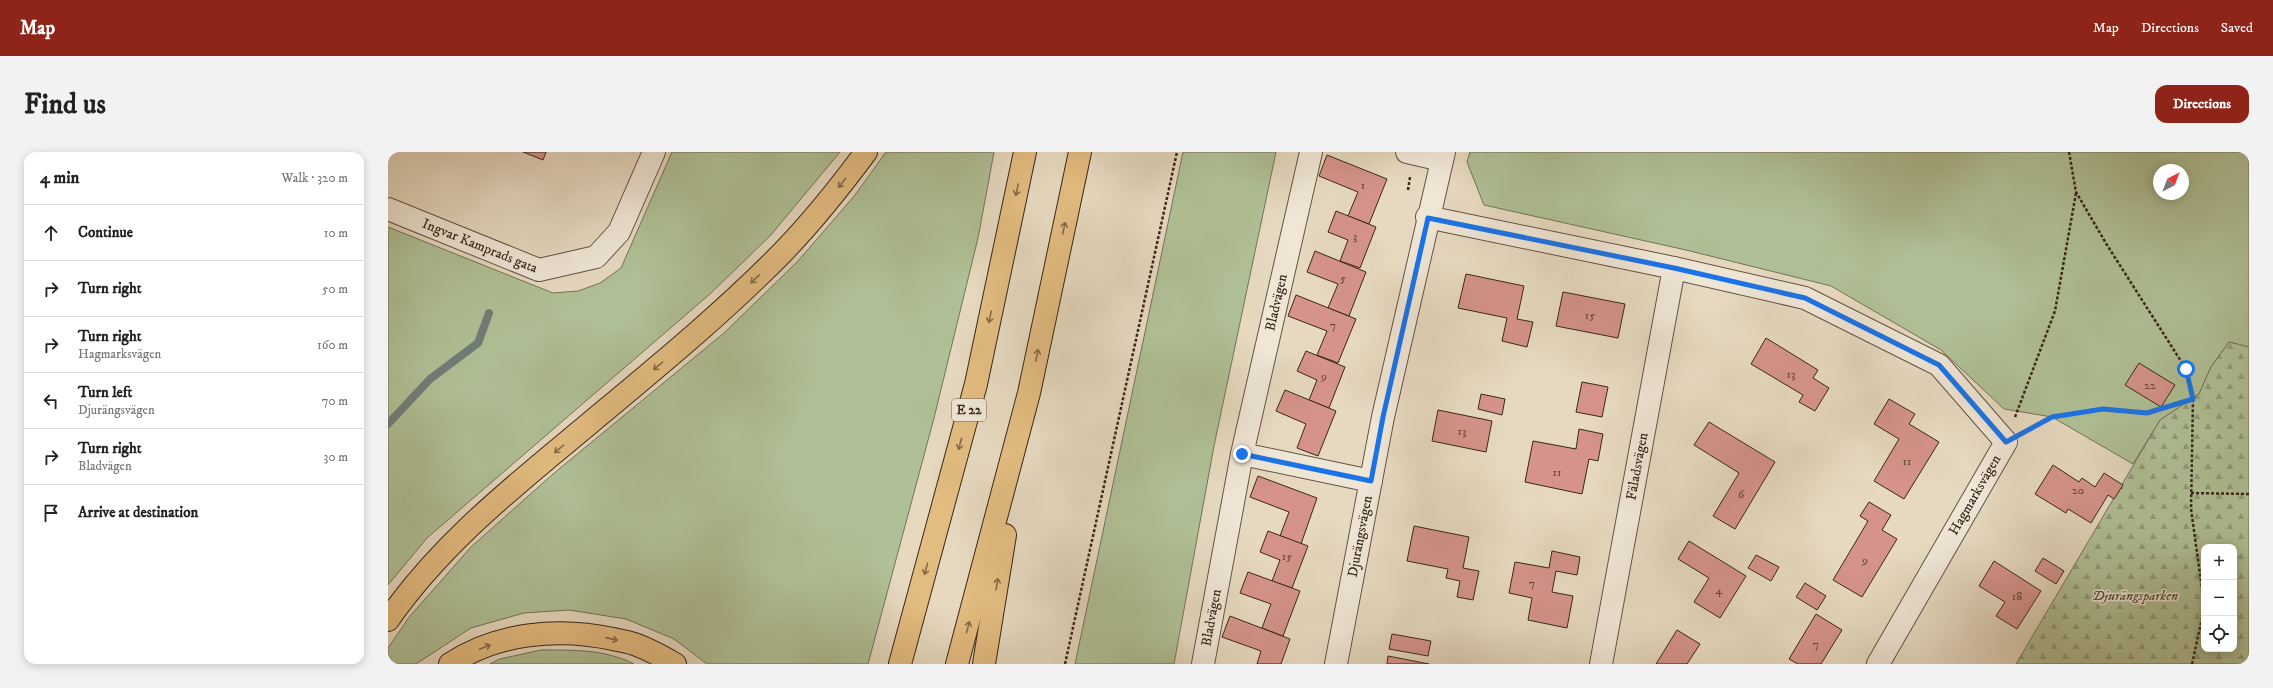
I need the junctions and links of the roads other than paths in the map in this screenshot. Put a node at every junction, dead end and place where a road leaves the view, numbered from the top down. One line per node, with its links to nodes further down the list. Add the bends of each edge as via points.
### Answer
1 (654, 152): 8 (street, Ingvar Kamprads gata, via 619,232 596,257 539,270)
2 (866, 152): 14 (highway, one-way to 14, via 842,184 782,252 704,328 472,524 416,582)
3 (1025, 152): 17 (highway, E 22, one-way to 17, via 976,384)
4 (1080, 152): 11 (highway, one-way to 4)
5 (1311, 152): 12 (street, Bladvägen)
6 (1406, 152): 7 (street)
7 (1443, 156): 9 (street, Djurängsvägen)
8 (388, 209)
9 (1428, 218): 10 (street, Hagmarksvägen); 13 (street, Djurängsvägen)
10 (1674, 268): 22 (street, Fäladsvägen); 23 (street, Hagmarksvägen, via 1805,298 1939,365 2006,442)
11 (1029, 393): 18 (highway, one-way to 11); 19 (highway, one-way to 11)
12 (1242, 454): 13 (street); 20 (street, Bladvägen)
13 (1371, 481): 21 (street, Djurängsvägen)
14 (388, 620)
15 (450, 664): 16 (highway, one-way to 16, via 461,656 497,642 539,633 587,633 636,644)
16 (675, 664)
17 (900, 664)
18 (957, 664)
19 (984, 664)
20 (1203, 664)
21 (1336, 664)
22 (1601, 664)
23 (1878, 664)

